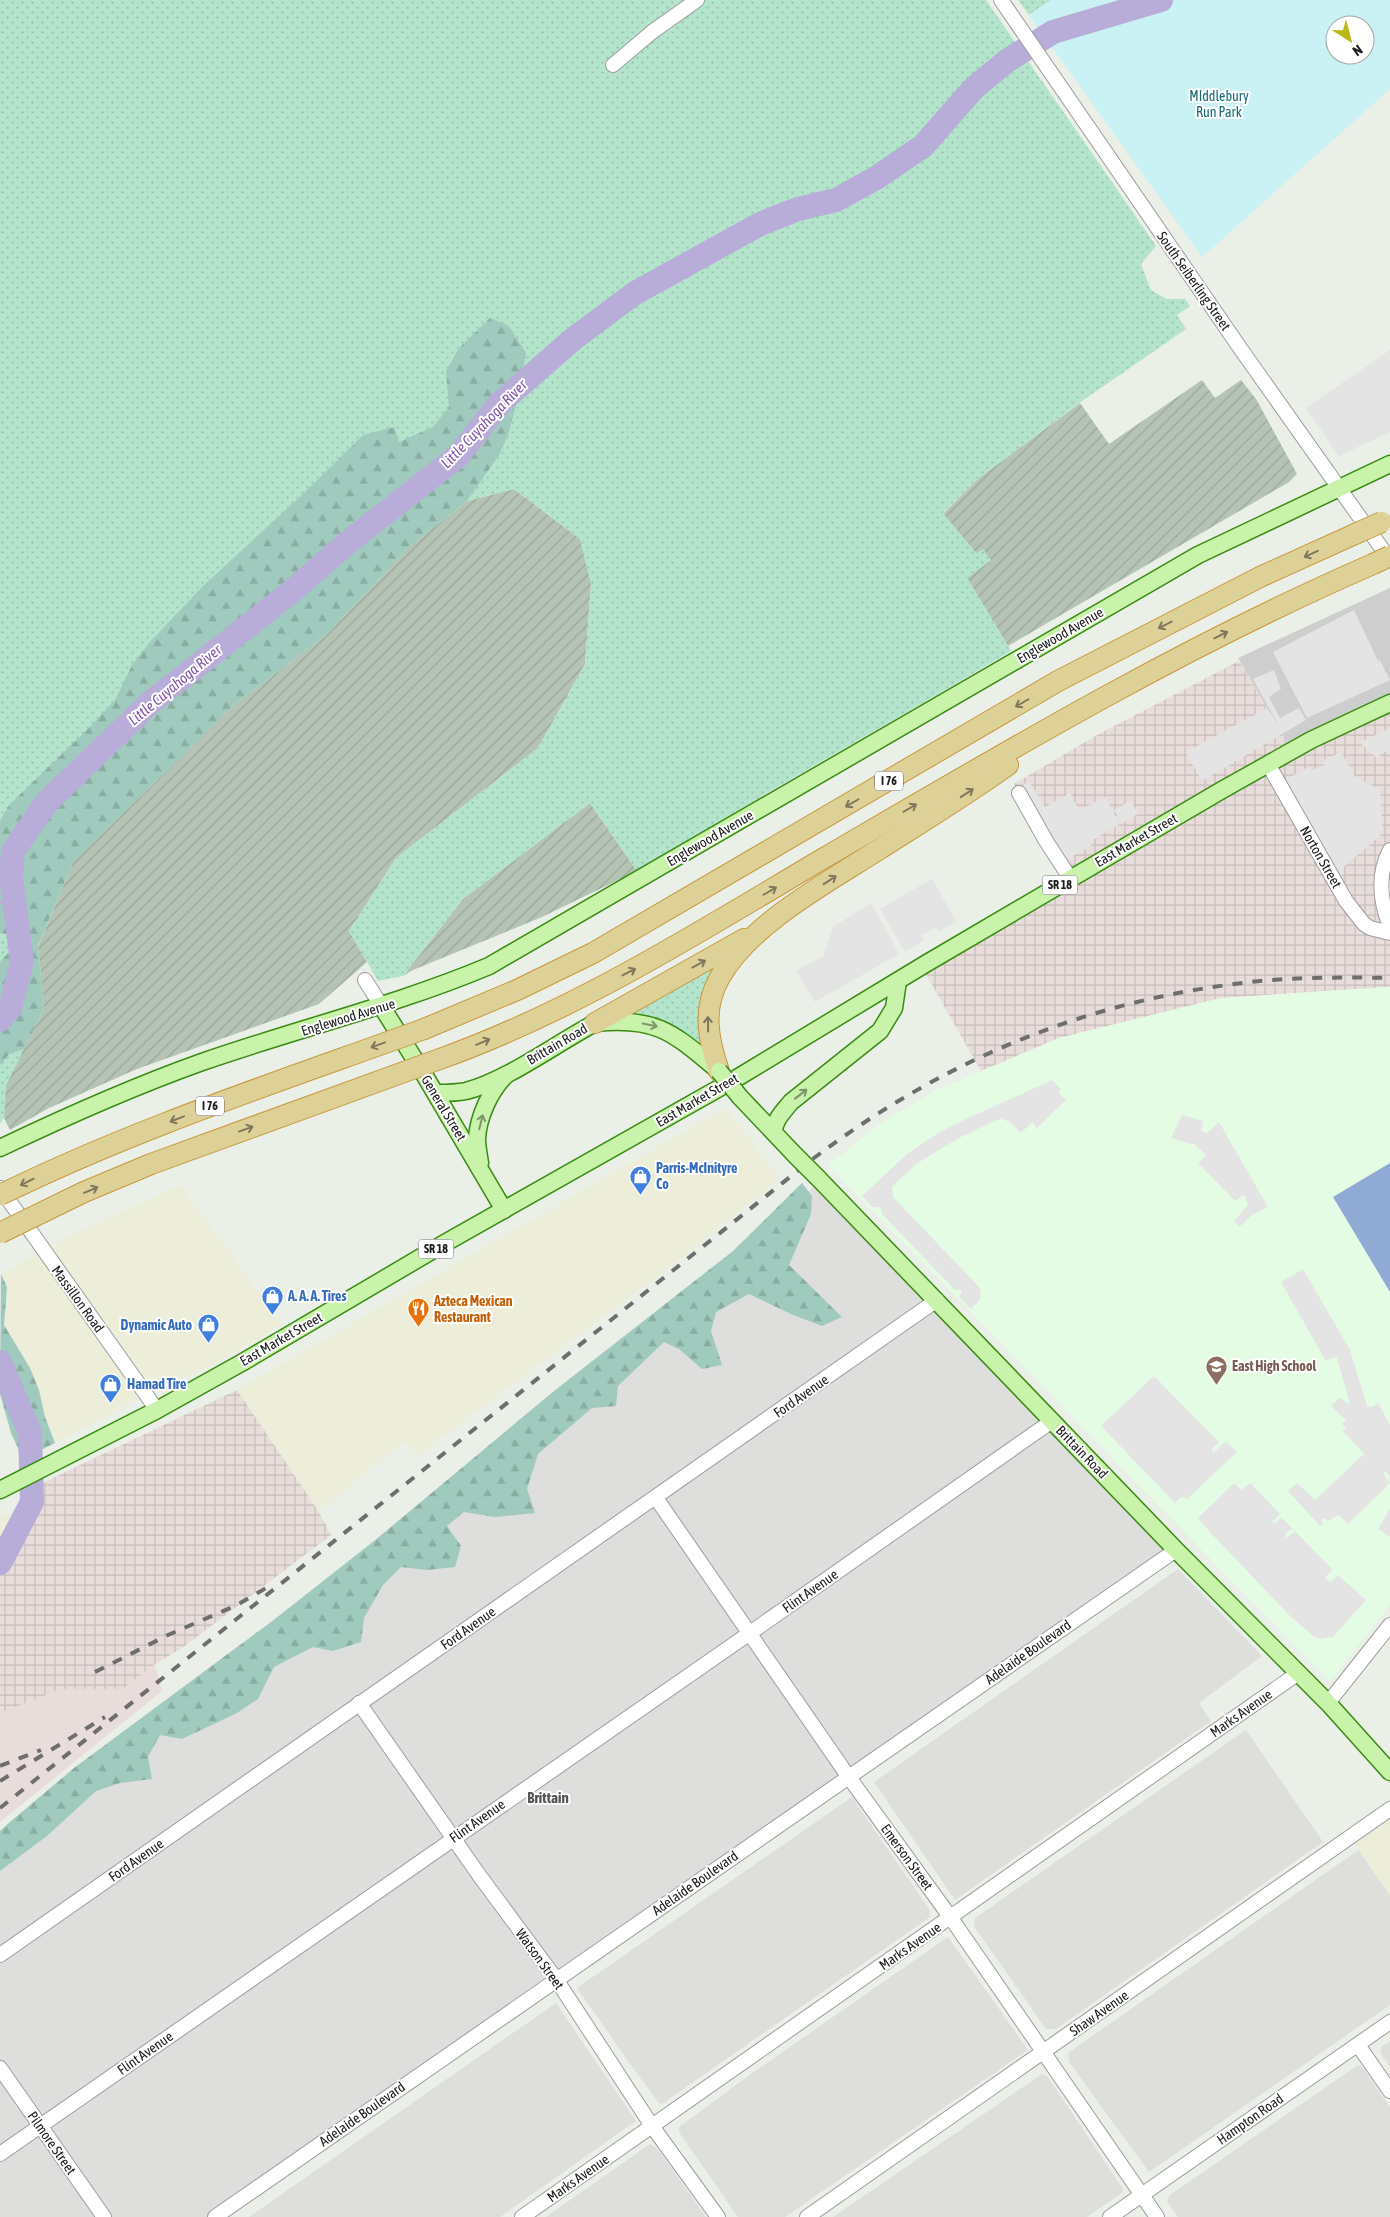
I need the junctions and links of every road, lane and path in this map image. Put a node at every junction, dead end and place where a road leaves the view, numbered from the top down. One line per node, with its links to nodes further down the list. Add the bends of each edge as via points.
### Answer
1 (698, 0): 3 (street, via 652,32)
2 (1001, 0): 5 (street, South Seiberling Street)
3 (613, 65)
4 (1390, 464): 5 (main road, Englewood Avenue)
5 (1339, 487): 7 (street, South Seiberling Street); 19 (main road, Englewood Avenue, via 1198,555 489,966)
6 (1386, 520): 28 (highway, I 76, one-way to 28, bridge, via 1252,581 1058,681 602,948 517,990 424,1029 134,1134)
7 (1384, 560): 8 (highway, I 76, one-way to 7, via 1258,617)
8 (1131, 682): 15 (highway, one-way to 8, via 795,903); 30 (highway, I 76, one-way to 8, bridge, via 151,1164 437,1060 521,1026 645,964)
9 (1390, 703): 10 (main road, East Market Street / SR 18)
10 (1268, 764): 13 (main road, East Market Street / SR 18); 16 (street, Norton Street, via 1356,914 1370,928)
11 (1019, 793): 13 (street)
12 (1390, 850): 14 (street, via 1385,860 1381,893)
13 (1070, 878): 18 (main road, East Market Street / SR 18)
14 (1390, 926)
15 (763, 929): 20 (highway, one-way to 15); 21 (highway, one-way to 15, via 708,1030 711,999 725,970)
16 (1390, 934)
17 (365, 980): 19 (street)
18 (898, 981): 24 (main road, one-way to 18, via 780,1115 791,1102 880,1031 894,1008); 29 (main road, East Market Street / SR 18, via 737,1078)
19 (382, 1007): 23 (main road, General Street); 25 (main road, Englewood Avenue, via 203,1062 90,1105)
20 (595, 1023): 21 (main road, Brittain Road, one-way to 21, via 636,1022 658,1027 674,1034); 22 (main road, Brittain Road)
21 (719, 1071): 24 (main road, Brittain Road, bridge)
22 (510, 1072): 23 (main road, via 474,1088 456,1093); 26 (main road, one-way to 22, via 477,1140 483,1113 496,1088)
23 (436, 1093): 26 (main road, General Street)
24 (774, 1132): 31 (main road, Brittain Road, bridge)
25 (0, 1148)
26 (481, 1170): 29 (main road, General Street)
27 (0, 1188): 32 (street, Massillon Road)
28 (0, 1196)
29 (504, 1210): 32 (main road, East Market Street / SR 18)
30 (0, 1233)
31 (937, 1300): 33 (main road, Brittain Road); 35 (street, Ford Avenue)
32 (157, 1410): 34 (main road, East Market Street / SR 18)
33 (1052, 1421): 36 (main road, Brittain Road); 38 (street, Flint Avenue)
34 (0, 1490)
35 (656, 1498): 38 (street, Emerson Street); 40 (street, Ford Avenue)
36 (1176, 1550): 39 (main road, Brittain Road); 43 (street, Adelaide Boulevard)
37 (1390, 1625): 41 (street)
38 (750, 1633): 43 (street, Emerson Street); 45 (street, Flint Avenue)
39 (1297, 1674): 41 (main road, Brittain Road); 46 (street, Marks Avenue)
40 (359, 1703): 45 (street, Watson Street); 47 (street, Ford Avenue)
41 (1328, 1703): 42 (main road, Brittain Road)
42 (1390, 1772)
43 (848, 1776): 46 (street, Emerson Street); 48 (street, Adelaide Boulevard)
44 (1390, 1809): 51 (street, Shaw Avenue)
45 (453, 1837): 48 (street, Watson Street); 54 (street, Flint Avenue)
46 (951, 1918): 51 (street, Emerson Street); 55 (street, Marks Avenue)
47 (0, 1955)
48 (556, 1979): 55 (street, Watson Street); 59 (street, Adelaide Boulevard)
49 (1390, 2022): 50 (street, Hampton Road)
50 (1358, 2044): 53 (street); 57 (street, Hampton Road)
51 (1043, 2051): 57 (street, Emerson Street); 62 (street, Shaw Avenue)
52 (0, 2068): 54 (street, Pilmore Street)
53 (1390, 2091)
54 (41, 2126): 56 (street, Flint Avenue); 58 (street, Pilmore Street)
55 (652, 2126): 60 (street, Marks Avenue); 61 (street, Watson Street)
56 (0, 2154)
57 (1142, 2195): 63 (street, Hampton Road); 64 (street, Emerson Street)
58 (104, 2217)
59 (215, 2217)
60 (522, 2217)
61 (718, 2217)
62 (807, 2217)
63 (1110, 2217)
64 (1157, 2217)

